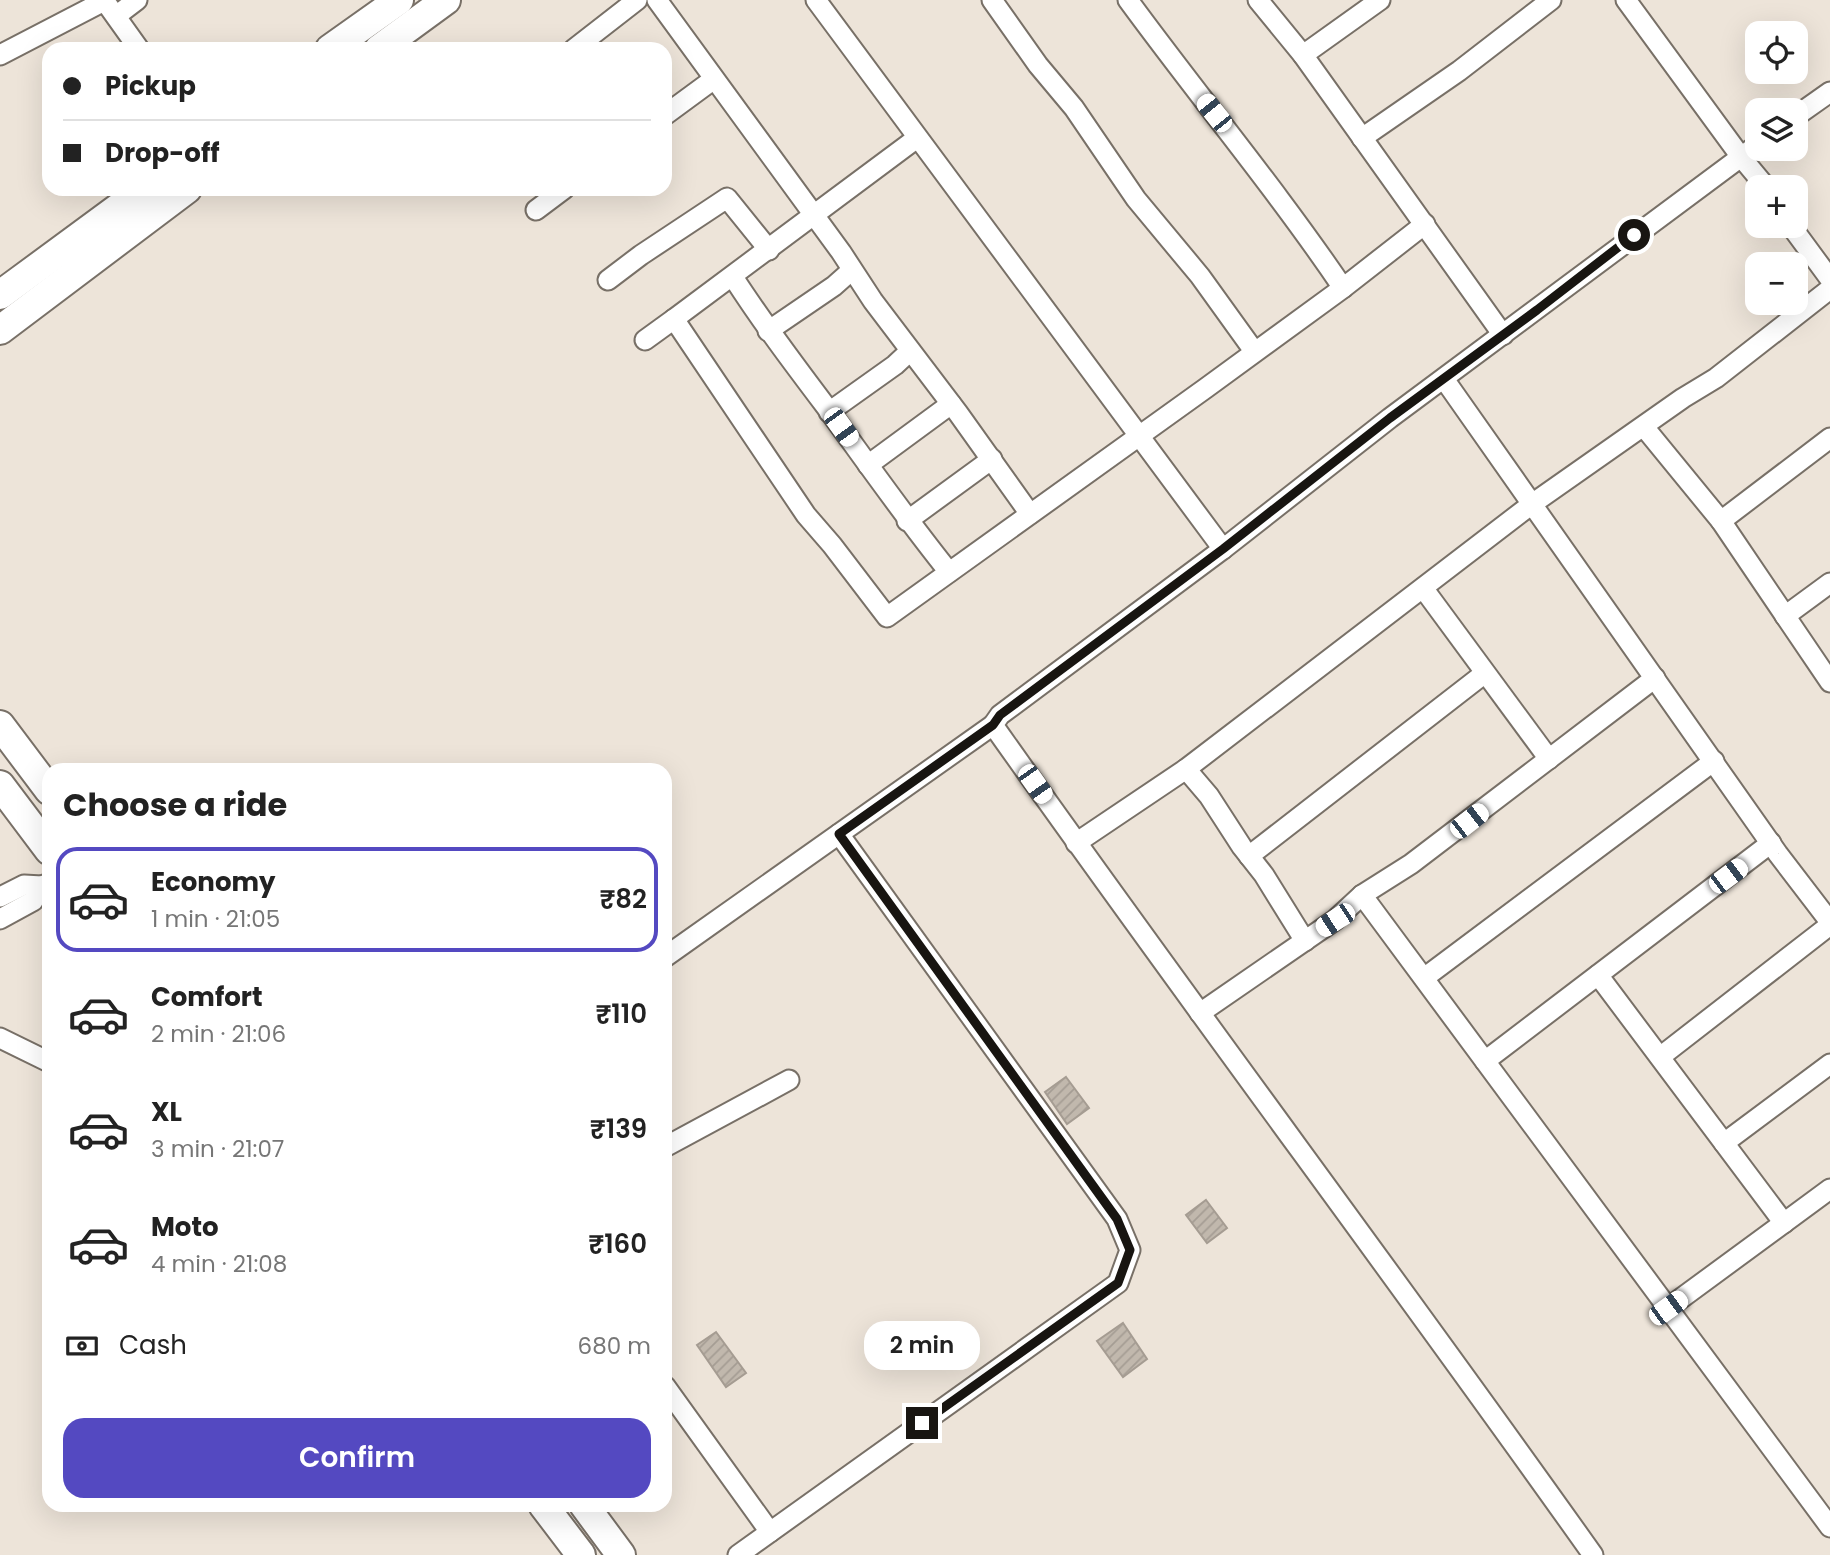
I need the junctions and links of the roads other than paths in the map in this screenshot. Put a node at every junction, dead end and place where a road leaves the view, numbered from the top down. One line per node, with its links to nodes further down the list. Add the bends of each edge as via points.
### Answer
1 (136, 0): 13 (street)
2 (400, 0): 15 (street)
3 (446, 0): 16 (street)
4 (638, 0): 17 (street)
5 (657, 0): 20 (street)
6 (816, 0): 24 (street)
7 (992, 0): 50 (street, via 1136,199)
8 (1128, 0): 41 (street)
9 (1258, 0): 19 (street)
10 (1380, 0): 19 (street)
11 (1551, 0): 25 (street)
12 (1626, 0): 27 (street)
13 (108, 6): 14 (street); 18 (street)
14 (134, 42)
15 (340, 42)
16 (389, 42)
17 (583, 42)
18 (0, 55)
19 (1303, 55): 25 (street)
20 (714, 79): 23 (street); 33 (street)
21 (1830, 92): 22 (street)
22 (1808, 108)
23 (672, 110)
24 (917, 138): 33 (street); 55 (street)
25 (1362, 138): 34 (street)
26 (1745, 154): 27 (street)
27 (1741, 157): 28 (street); 47 (street)
28 (1756, 175)
29 (134, 196): 43 (street)
30 (178, 196): 45 (street)
31 (555, 196): 32 (street)
32 (536, 210)
33 (814, 217): 36 (street); 37 (street)
34 (1425, 224): 41 (street); 47 (street)
35 (1800, 238): 39 (street)
36 (769, 250): 38 (street); 40 (street, via 727,198)
37 (852, 270): 46 (street); 49 (street)
38 (733, 276): 44 (street); 46 (street)
39 (1830, 279)
40 (608, 280)
41 (1343, 288): 50 (street)
42 (1830, 289): 54 (street, via 1753,351)
43 (0, 295)
44 (674, 319): 48 (street); 64 (street, via 806,515 887,617)
45 (0, 330)
46 (768, 331): 53 (street)
47 (1503, 335): 51 (street)
48 (645, 340)
49 (910, 351): 52 (street); 53 (street)
50 (1254, 351): 55 (street)
51 (1444, 379): 59 (street); 63 (street)
52 (951, 404): 57 (street); 58 (street)
53 (829, 412): 58 (street)
54 (1644, 427): 59 (street); 62 (street)
55 (1138, 435): 60 (street); 63 (street)
56 (1830, 438): 62 (street)
57 (992, 459): 60 (street); 61 (street)
58 (868, 465): 61 (street)
59 (1532, 504): 66 (street); 69 (street)
60 (1030, 514): 64 (street)
61 (907, 521): 64 (street)
62 (1721, 522): 67 (street)
63 (1223, 549): 72 (street, via 1000,715)
64 (949, 572)
65 (1830, 583): 67 (street)
66 (1423, 588): 68 (street); 75 (street)
67 (1785, 616): 70 (street)
68 (1485, 673): 73 (street); 82 (street)
69 (1655, 678): 73 (street); 74 (street)
70 (1830, 682)
71 (0, 725): 76 (street)
72 (993, 725): 78 (street); 80 (street)
73 (1549, 759): 85 (street, via 1411,864)
74 (1714, 761): 81 (street); 91 (street)
75 (1186, 769): 80 (street); 82 (street)
76 (42, 781)
77 (0, 785): 79 (street)
78 (839, 834): 89 (street); 108 (street, via 1117,1219 1130,1250 1118,1283)
79 (42, 841)
80 (1076, 843): 92 (street)
81 (1771, 843): 87 (street); 90 (street)
82 (1249, 856): 88 (street)
83 (41, 890): 84 (street, via 24,884); 86 (street)
84 (1, 895)
85 (1362, 895): 88 (street); 91 (street)
86 (0, 919)
87 (1830, 924): 94 (street)
88 (1304, 941): 92 (street)
89 (672, 952)
90 (1598, 975): 94 (street); 96 (street)
91 (1424, 978): 96 (street)
92 (1200, 1013): 112 (street)
93 (0, 1038): 95 (street)
94 (1660, 1057): 100 (street)
95 (42, 1059)
96 (1485, 1060): 103 (street)
97 (1830, 1063): 100 (street)
98 (789, 1080): 99 (street)
99 (672, 1143)
100 (1724, 1143): 102 (street)
101 (1830, 1189): 102 (street)
102 (1784, 1223): 103 (street)
103 (1668, 1308): 107 (street)
104 (672, 1396): 108 (street)
105 (548, 1512): 109 (street)
106 (589, 1512): 110 (street)
107 (1830, 1527)
108 (770, 1532): 111 (street)
109 (581, 1555)
110 (621, 1555)
111 (738, 1555)
112 (1593, 1555)

